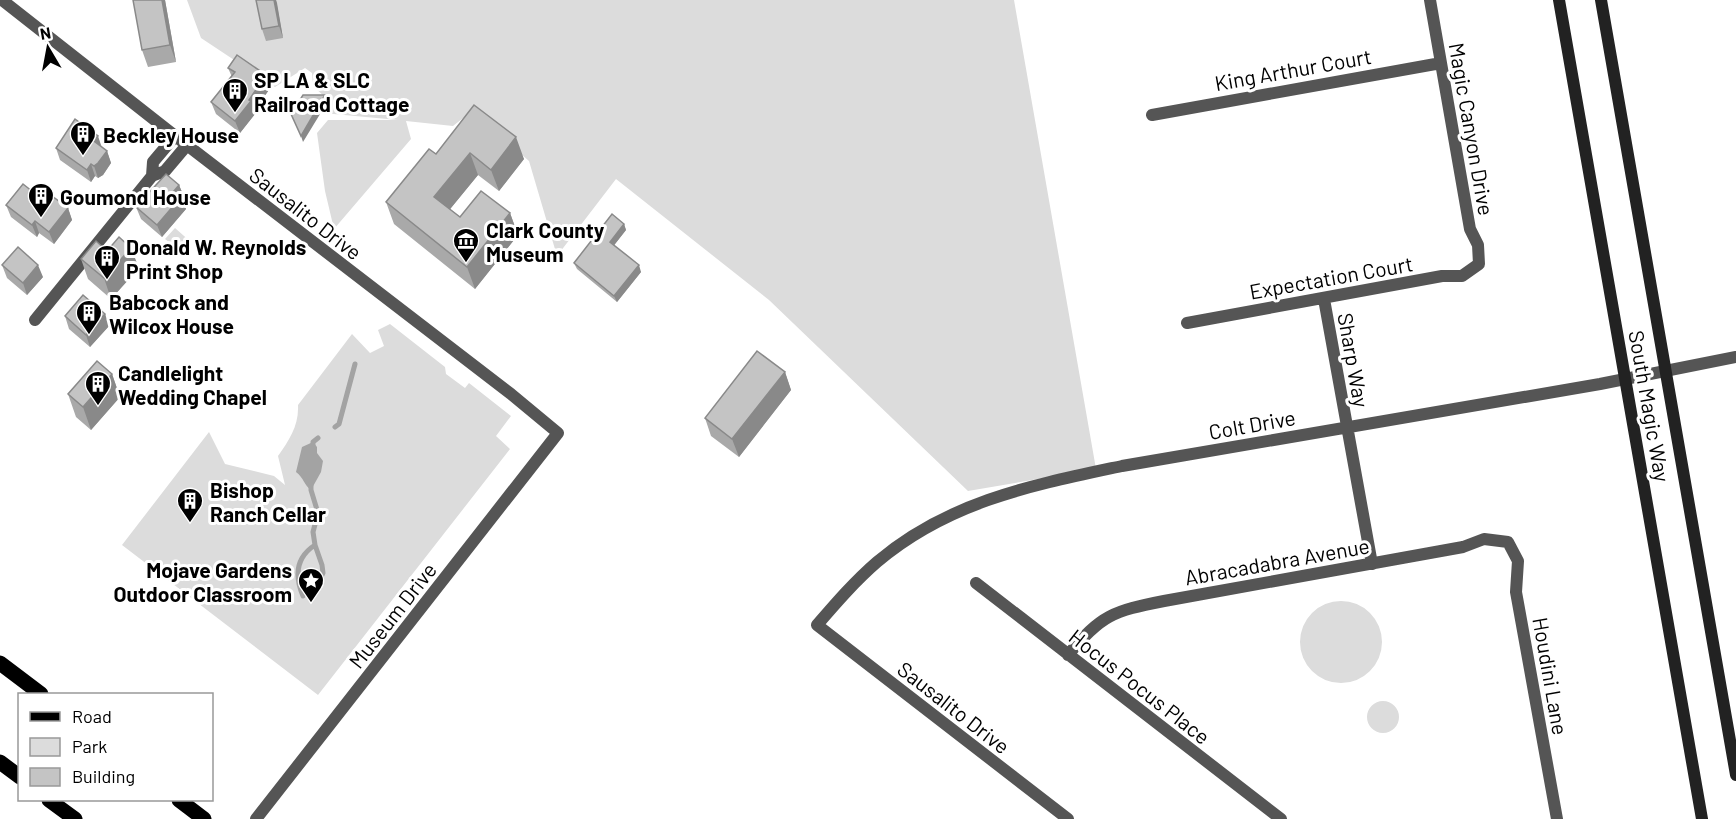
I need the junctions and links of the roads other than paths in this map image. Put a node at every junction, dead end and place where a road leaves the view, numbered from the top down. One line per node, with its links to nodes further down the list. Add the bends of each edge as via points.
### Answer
1 (2, 0): 7 (street, Sausalito Drive)
2 (1430, 0): 5 (street, Magic Canyon Drive)
3 (1559, 0): 16 (street, South Magic Way)
4 (1601, 0): 15 (street, South Magic Way)
5 (1440, 63): 6 (street, King Arthur Court); 10 (street, Magic Canyon Drive)
6 (1152, 115)
7 (175, 136): 8 (street, Sausalito Drive); 9 (street, via 153,162)
8 (187, 145): 9 (street, via 165,171); 18 (street, Sausalito Drive)
9 (152, 176): 12 (street)
10 (1479, 264): 11 (street, Expectation Court, via 1462,276 1442,276)
11 (1324, 299): 13 (street, Expectation Court); 17 (street, Sharp Way)
12 (35, 321)
13 (1187, 323)
14 (1736, 357): 15 (street, Colt Drive)
15 (1665, 370): 16 (street, Colt Drive); 27 (street, South Magic Way)
16 (1625, 379): 17 (street, Colt Drive); 37 (street, South Magic Way)
17 (1346, 428): 20 (street, Sharp Way); 22 (street, Colt Drive, via 1122,466 976,503 908,539 877,562)
18 (558, 433): 33 (street, Museum Drive)
19 (1508, 542): 20 (street, Abracadabra Avenue, via 1484,539 1463,547); 36 (street, Houdini Lane, via 1518,561 1516,592)
20 (1372, 564): 23 (street, Abracadabra Avenue, via 1124,610 1098,623)
21 (976, 583): 23 (street, Hocus Pocus Place)
22 (817, 625): 34 (street, Sausalito Drive)
23 (1068, 655): 35 (street, Hocus Pocus Place)
24 (0, 663): 25 (main road)
25 (40, 693)
26 (0, 762): 28 (main road)
27 (1736, 775)
28 (18, 776)
29 (50, 801): 31 (main road)
30 (180, 801): 32 (main road)
31 (75, 819)
32 (204, 819)
33 (255, 819)
34 (1068, 819)
35 (1281, 819)
36 (1557, 819)
37 (1702, 819)

